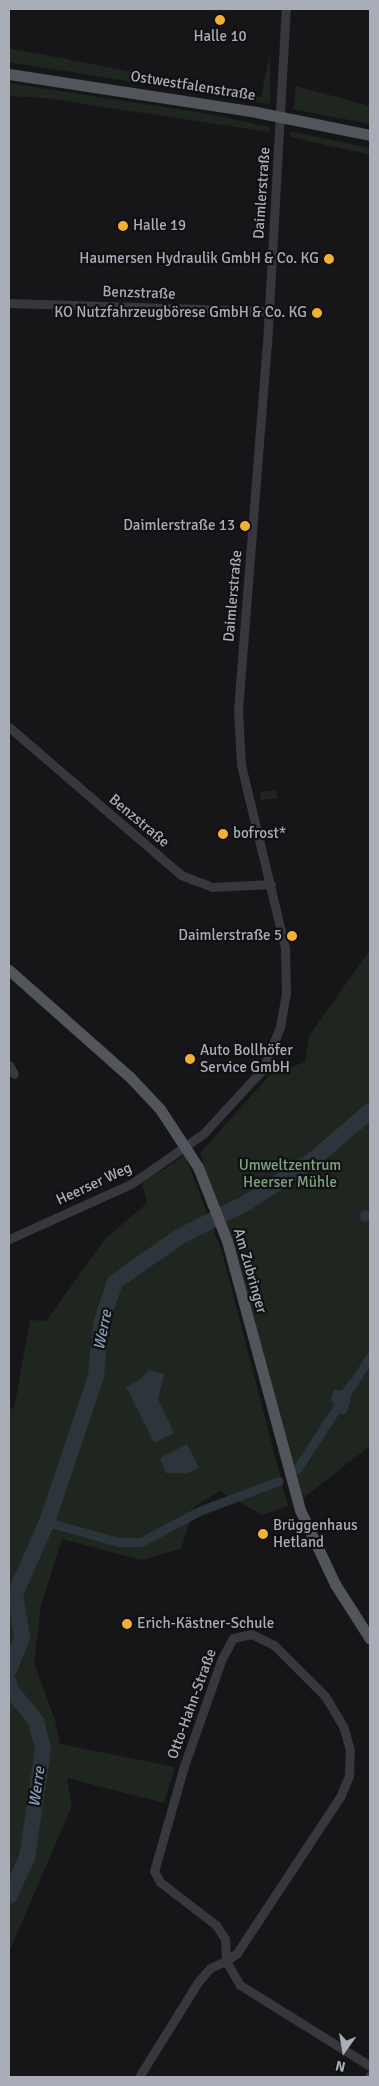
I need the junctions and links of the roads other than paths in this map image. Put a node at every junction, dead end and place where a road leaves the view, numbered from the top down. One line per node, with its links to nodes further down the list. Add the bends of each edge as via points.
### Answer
1 (286, 9): 5 (street, Daimlerstraße)
2 (9, 74): 3 (main road, Ostwestfalenstraße, bridge, via 256,112)
3 (370, 135)
4 (9, 303): 5 (street, Benzstraße)
5 (269, 311): 7 (street, Daimlerstraße, via 238,710 241,765)
6 (9, 727): 7 (street, Benzstraße, via 181,875 212,887)
7 (271, 884): 11 (street, Daimlerstraße, via 282,930 287,976 285,1002 275,1044 254,1081)
8 (9, 970): 11 (main road, Am Zubringer, via 129,1076)
9 (9, 1065): 10 (street)
10 (14, 1074)
11 (187, 1147): 12 (street, Heerser Weg, via 131,1184); 13 (main road, Am Zubringer, via 210,1194 227,1241 289,1477 302,1514 335,1584)
12 (9, 1239)
13 (370, 1639)
14 (226, 1961): 14 (street, Otto-Hahn-Straße, via 237,1953 341,1795 349,1775 350,1750 343,1726 325,1696 274,1645 251,1634 233,1638 221,1660 184,1766 154,1871 160,1882 216,1925 224,1939); 15 (street, via 240,1984); 16 (street, Otto-Hahn-Straße, via 210,1968 198,1982)
15 (370, 2066)
16 (139, 2077)

